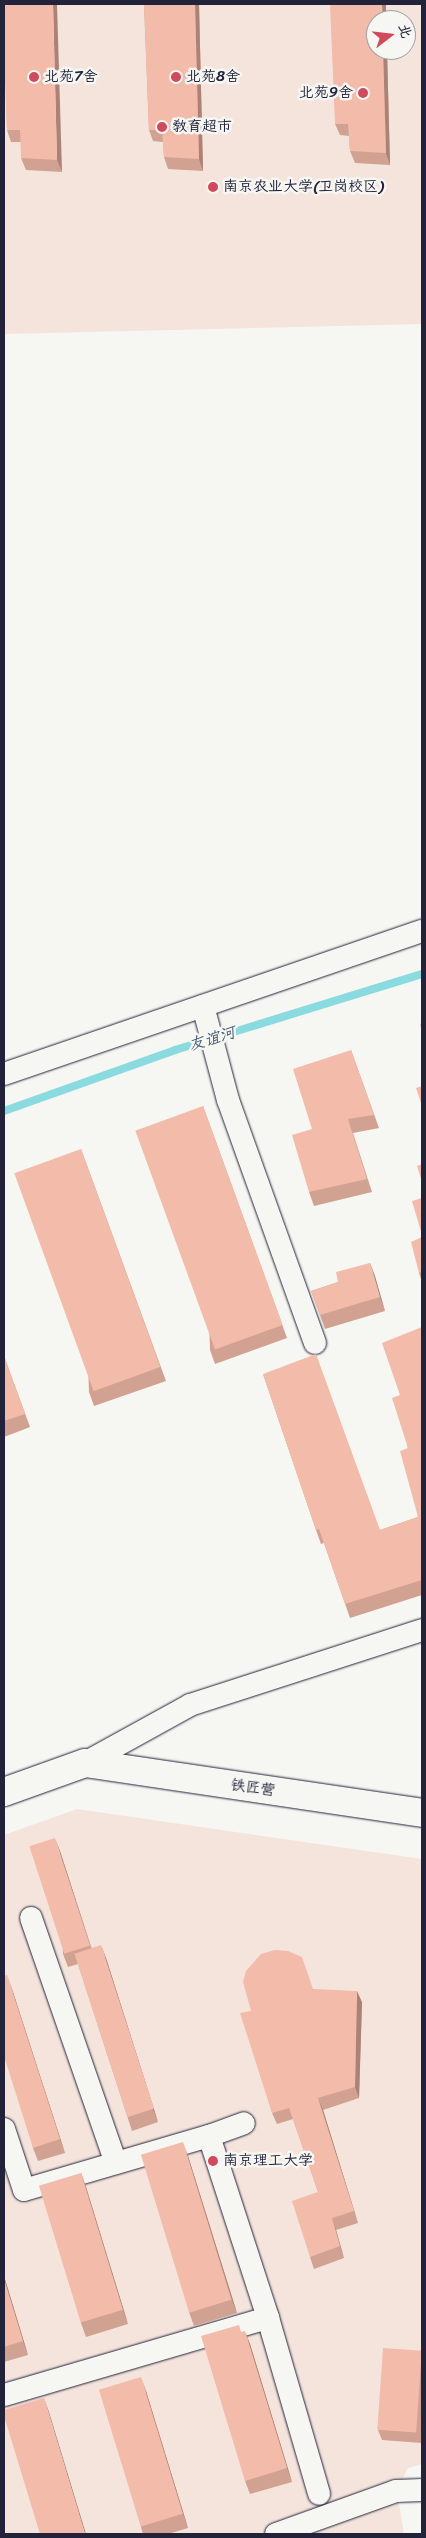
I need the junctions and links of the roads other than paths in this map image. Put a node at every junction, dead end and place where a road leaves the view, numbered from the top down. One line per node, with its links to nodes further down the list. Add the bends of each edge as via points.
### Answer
1 (422, 931): 2 (street)
2 (205, 1014): 3 (street); 4 (street, via 228,1100)
3 (4, 1074)
4 (315, 1343)
5 (422, 1630): 6 (street, via 190,1705)
6 (85, 1763): 7 (street); 8 (street, 铁匠营)
7 (4, 1792)
8 (422, 1813)
9 (31, 1918): 13 (street)
10 (244, 2123): 12 (street)
11 (4, 2129): 13 (street, via 24,2190)
12 (209, 2136): 13 (street); 14 (street)
13 (116, 2163)
14 (268, 2318): 15 (street); 17 (street)
15 (4, 2394)
16 (422, 2490): 18 (street, via 396,2491)
17 (319, 2494)
18 (276, 2534)

